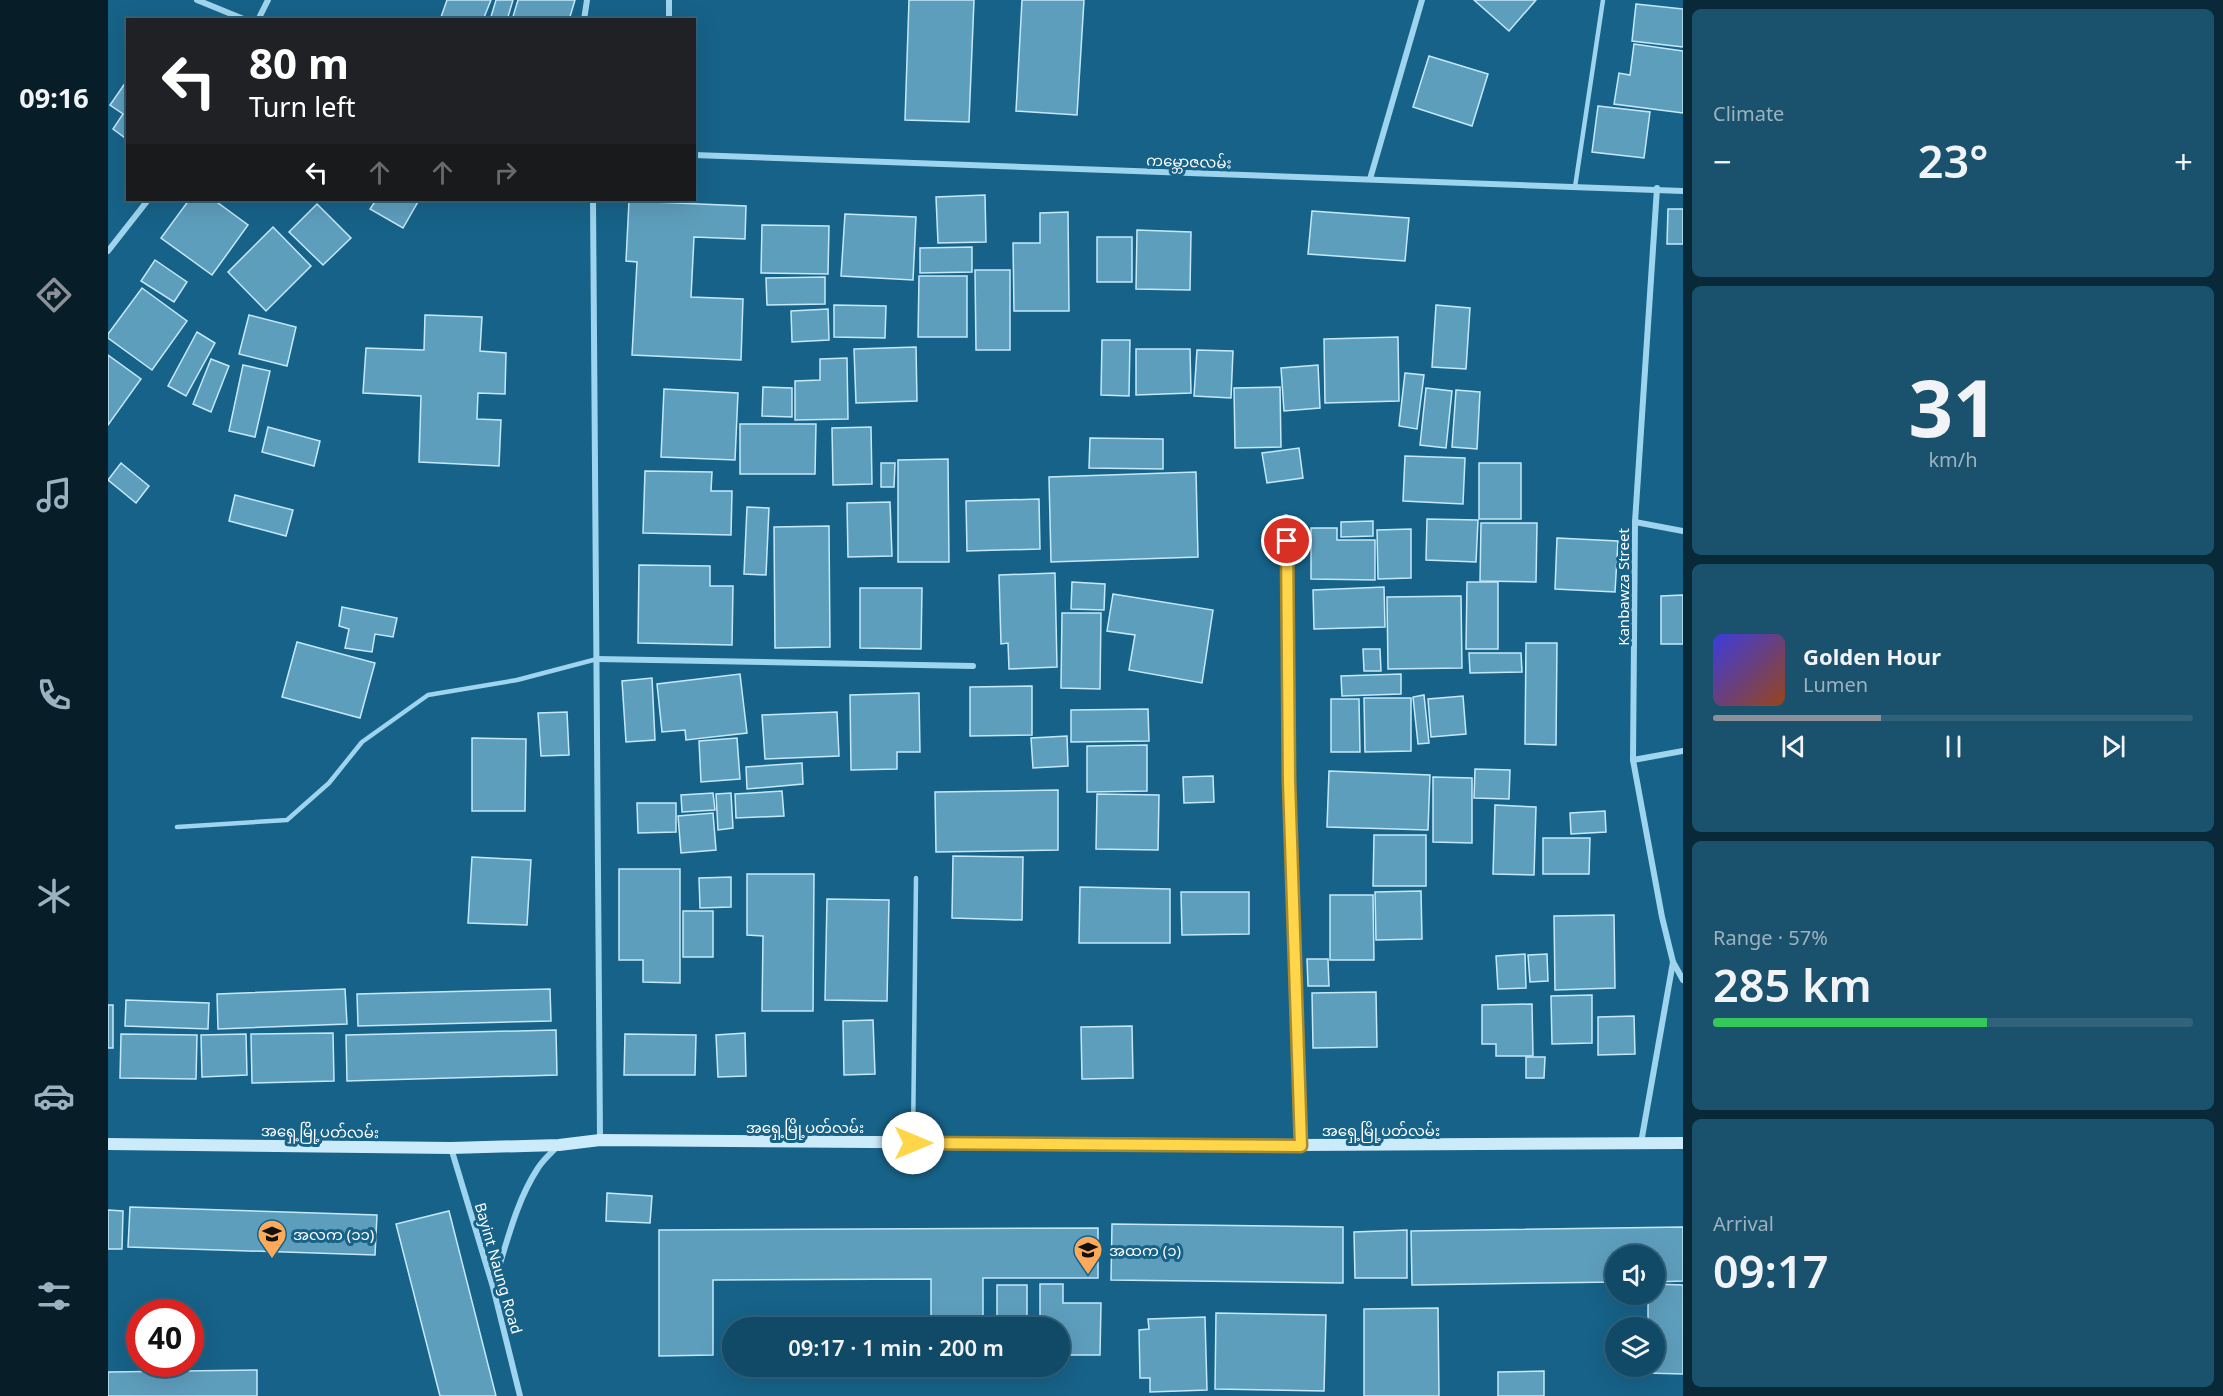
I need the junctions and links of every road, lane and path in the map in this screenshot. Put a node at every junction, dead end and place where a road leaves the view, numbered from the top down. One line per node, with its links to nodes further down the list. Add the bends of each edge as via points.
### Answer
1 (196, 0): 7 (street)
2 (268, 0): 8 (street)
3 (587, 0): 9 (street)
4 (669, 0): 10 (street)
5 (1422, 0): 12 (street)
6 (1603, 0): 13 (lane)
7 (241, 18)
8 (259, 18)
9 (584, 18)
10 (669, 18)
11 (696, 155): 12 (street, ကမ္ဘောဇလမ်း)
12 (1370, 179): 13 (street, ကမ္ဘောဇလမ်း)
13 (1575, 187): 14 (street, ကမ္ဘောဇလမ်း)
14 (1657, 188): 15 (street, ကမ္ဘောဇလမ်း); 20 (street, Kanbawza Street)
15 (1683, 191)
16 (147, 201): 18 (street)
17 (593, 201): 22 (street)
18 (108, 251)
19 (1286, 518): 36 (street, via 1289,781)
20 (1635, 522): 21 (street); 25 (street, Kanbawza Street)
21 (1683, 531)
22 (597, 659): 23 (street); 26 (lane, via 517,680 428,695 362,742 329,783 287,820); 30 (street)
23 (974, 666)
24 (1683, 751): 25 (street)
25 (1633, 760): 28 (street, Kanbawza Street)
26 (177, 826)
27 (916, 878): 31 (lane)
28 (1673, 962): 29 (street, Kanbawza Street); 32 (street)
29 (1683, 980)
30 (600, 1140): 31 (street, အရှေ့မြို့ပတ်လမ်း); 35 (street, အရှေ့မြို့ပတ်လမ်း)
31 (913, 1143): 36 (street, အရှေ့မြို့ပတ်လမ်း)
32 (1641, 1143): 33 (street, အရှေ့မြို့ပတ်လမ်း); 36 (street, အရှေ့မြို့ပတ်လမ်း)
33 (1683, 1143)
34 (108, 1144): 37 (street, အရှေ့မြို့ပတ်လမ်း)
35 (559, 1145): 37 (street, အရှေ့မြို့ပတ်လမ်း); 38 (street, via 539,1166 529,1184)
36 (1301, 1146)
37 (451, 1148): 38 (street, Bayint Naung Road)
38 (493, 1287): 39 (street, Bayint Naung Road)
39 (520, 1396)

